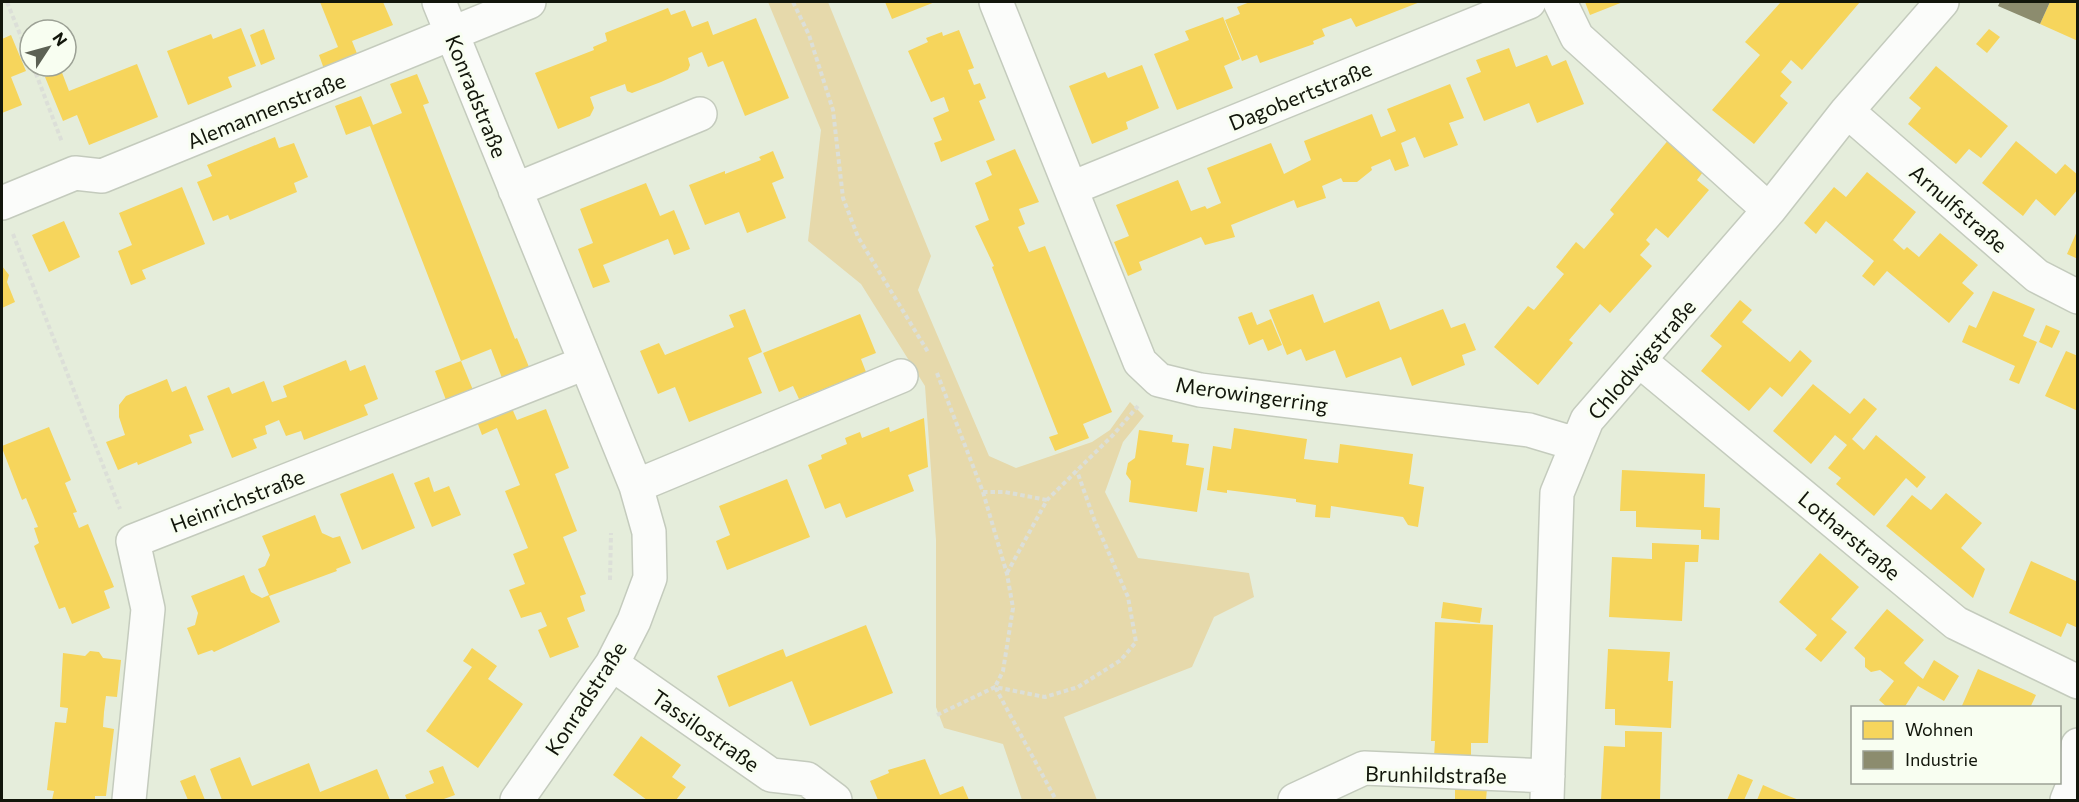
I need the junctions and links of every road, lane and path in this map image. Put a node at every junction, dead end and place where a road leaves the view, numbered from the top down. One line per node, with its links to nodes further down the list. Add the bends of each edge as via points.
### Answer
1 (7, 2): 9 (path)
2 (439, 2): 10 (street, Konradstraße)
3 (529, 2): 10 (street, Alemannenstraße)
4 (793, 2): 27 (path, via 809,35 833,110 837,163 846,208 858,237 924,341)
5 (996, 2): 15 (street, Merowingerring)
6 (1529, 2): 15 (street, Dagobertstraße)
7 (1560, 2): 17 (street, via 1577,37)
8 (1942, 2): 12 (street, Chlodwigstraße)
9 (18, 29)
10 (452, 35): 14 (street, Alemannenstraße, via 102,176); 16 (street, Konradstraße)
11 (38, 78): 14 (path)
12 (1847, 111): 17 (street, Chlodwigstraße); 19 (street, Arnulfstraße, via 2037,276)
13 (700, 114): 16 (street)
14 (75, 173): 18 (street, Alemannenstraße)
15 (1072, 188): 23 (street, Merowingerring, via 1140,362)
16 (515, 190): 21 (street, Konradstraße)
17 (1769, 210): 20 (street, Chlodwigstraße)
18 (6, 215): 29 (path)
19 (2078, 297)
20 (1640, 361): 24 (street, Chlodwigstraße, via 1587,420); 32 (street, Lotharstraße, via 1956,623)
21 (585, 363): 26 (street, Konradstraße); 29 (street, Heinrichstraße)
22 (901, 376): 26 (street)
23 (1159, 380): 24 (street, Merowingerring, via 1200,390 1529,430); 25 (path)
24 (1576, 444): 36 (street, Chlodwigstraße, via 1557,493)
25 (1077, 471): 28 (path); 33 (path, via 1128,597 1136,642 1121,660 1078,687 1045,697)
26 (636, 486): 31 (street, Konradstraße, via 649,532 650,578)
27 (983, 492): 28 (path); 30 (path)
28 (1047, 500): 30 (path)
29 (134, 541): 37 (street, via 148,609)
30 (1007, 574): 33 (path, via 1013,608 1003,671)
31 (612, 664): 38 (street, Konradstraße); 39 (street, Tassilostraße, via 771,775 807,779)
32 (2078, 682)
33 (995, 687): 34 (path); 40 (path)
34 (937, 716)
35 (2078, 745): 42 (street, via 2076,778)
36 (1548, 788): 41 (street, Brunhildstraße, via 1364,768)
37 (129, 801)
38 (517, 801)
39 (835, 801)
40 (1056, 801)
41 (1295, 801)
42 (2067, 801)

